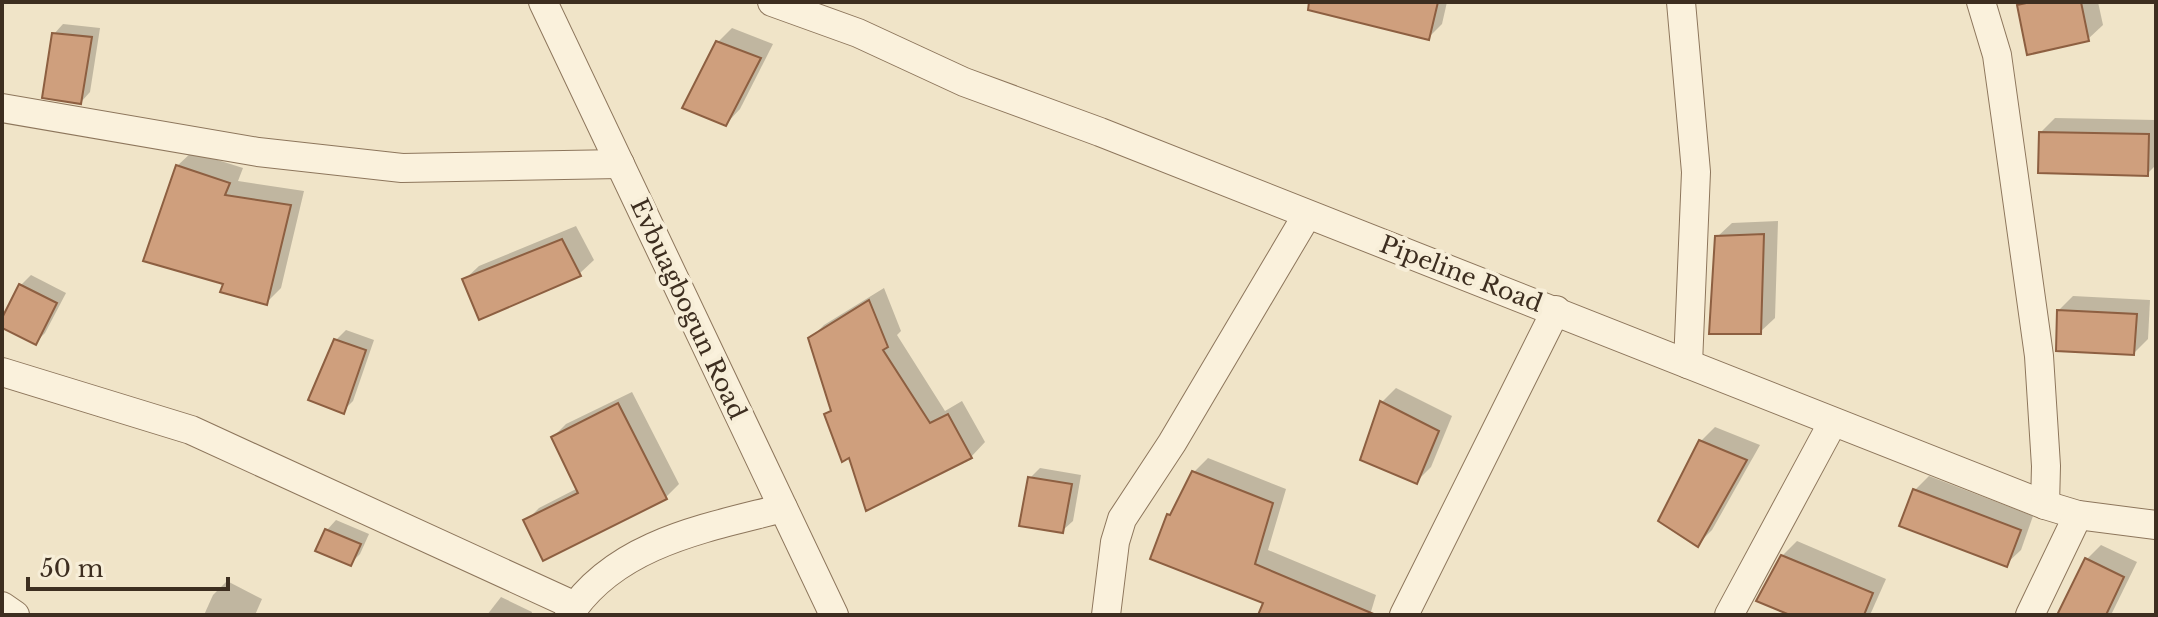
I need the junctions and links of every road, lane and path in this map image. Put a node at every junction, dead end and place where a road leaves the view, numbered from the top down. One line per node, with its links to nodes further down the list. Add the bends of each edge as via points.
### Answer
1 (543, 2): 6 (street, Evbuagbogun Road)
2 (772, 2): 7 (street, Pipeline Road)
3 (1681, 2): 9 (street, via 1696,172)
4 (1981, 2): 12 (street, via 1997,55 2039,356)
5 (2, 108): 6 (street, via 258,152 402,168)
6 (620, 164): 13 (street, Evbuagbogun Road)
7 (1307, 215): 8 (street, Pipeline Road); 20 (street, via 1122,519)
8 (1556, 310): 9 (street, Pipeline Road); 21 (street)
9 (1688, 364): 11 (street, Pipeline Road)
10 (2, 372): 17 (street, via 191,430)
11 (1833, 422): 12 (street, Pipeline Road); 22 (street)
12 (2045, 505): 14 (street, Pipeline Road)
13 (783, 508): 17 (street, via 676,536 633,556); 19 (street, Evbuagbogun Road)
14 (2078, 515): 15 (street, Pipeline Road); 23 (street)
15 (2156, 525)
16 (2, 606): 18 (street)
17 (572, 610)
18 (15, 615)
19 (834, 615)
20 (1106, 615)
21 (1404, 615)
22 (1729, 615)
23 (2030, 615)

